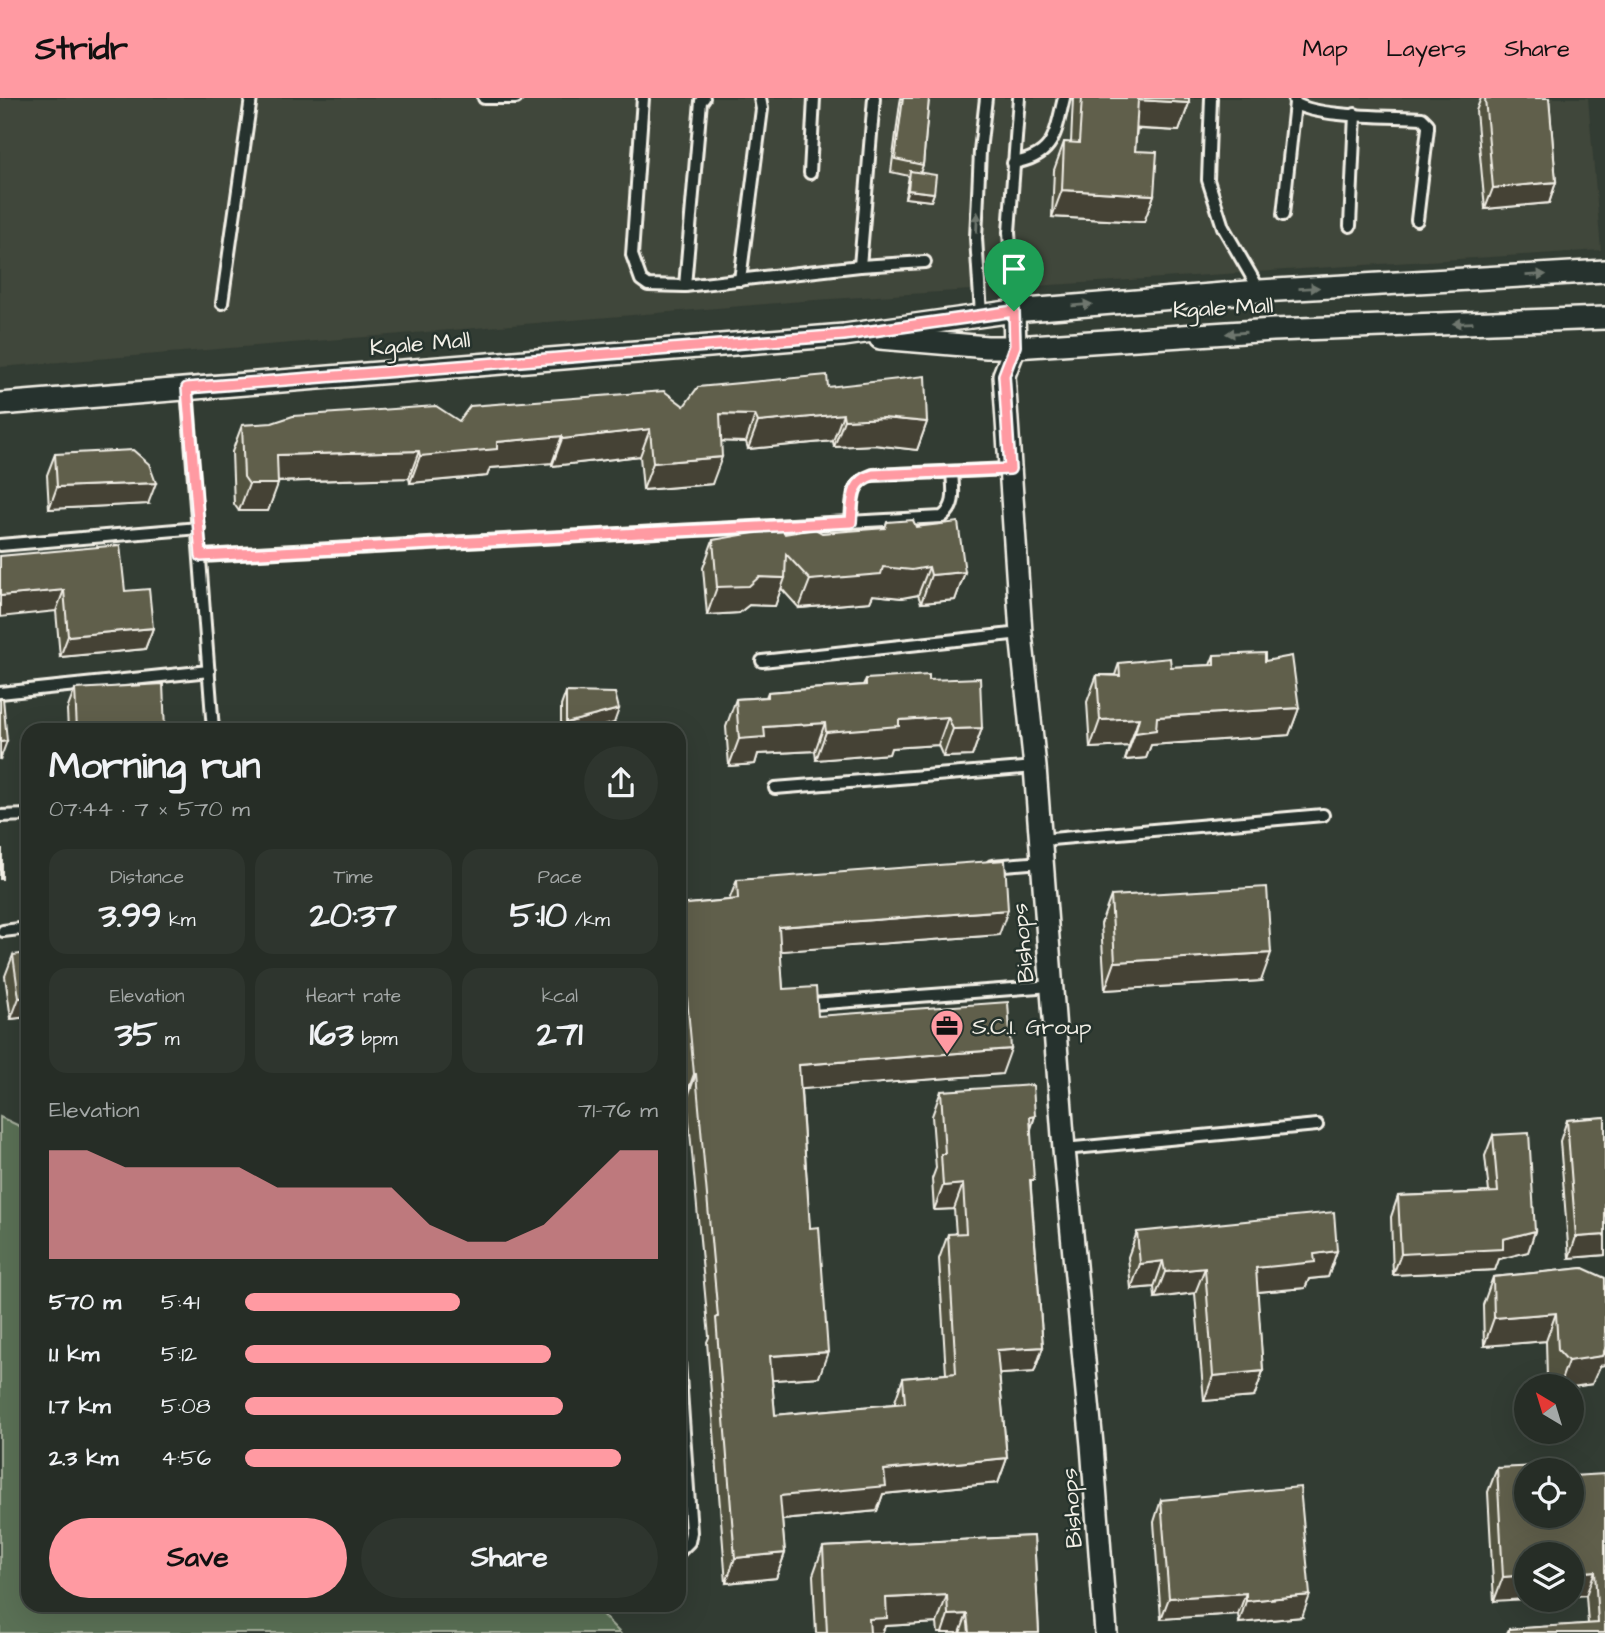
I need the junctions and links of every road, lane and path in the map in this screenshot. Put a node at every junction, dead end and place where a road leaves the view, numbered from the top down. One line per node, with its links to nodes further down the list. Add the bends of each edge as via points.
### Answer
1 (251, 98): 26 (lane)
2 (484, 98): 3 (lane)
3 (516, 98)
4 (643, 98): 24 (lane, via 632,255 641,280 648,285)
5 (704, 98): 24 (lane)
6 (760, 98): 23 (lane)
7 (814, 98): 16 (lane)
8 (874, 98): 21 (lane)
9 (986, 98): 28 (lane, one-way to 9, via 976,238)
10 (1019, 98): 15 (lane)
11 (1064, 98): 15 (lane, via 1053,142 1042,154)
12 (1211, 98): 25 (lane, via 1208,180 1223,227)
13 (1294, 101): 14 (lane, via 1304,109); 17 (lane)
14 (1355, 114): 18 (lane, via 1422,118 1428,124); 19 (lane)
15 (1013, 163): 27 (lane, via 1009,232)
16 (810, 173)
17 (1283, 215)
18 (1417, 220)
19 (1350, 226)
20 (925, 262): 21 (lane)
21 (860, 267): 23 (lane)
22 (1605, 271): 25 (street, Kgale Mall, one-way to 22)
23 (740, 280): 24 (lane)
24 (685, 286)
25 (1261, 291): 27 (street, Kgale Mall, one-way to 25)
26 (222, 303)
27 (1014, 311): 28 (street, Kgale Mall); 31 (street)
28 (981, 314): 30 (street, Kgale Mall); 32 (street)
29 (1605, 318): 31 (street, Kgale Mall, one-way to 31, via 1273,330)
30 (844, 335): 32 (street, Kgale Mall); 34 (street, Kgale Mall)
31 (1015, 346): 32 (street, Kgale Mall); 33 (street, Bishops)
32 (987, 347): 33 (street, Bishops)
33 (1004, 375): 36 (street, Bishops)
34 (187, 388): 35 (street, Kgale Mall); 39 (lane)
35 (0, 404)
36 (1010, 469): 37 (lane); 42 (street, Bishops)
37 (952, 472): 38 (lane, via 863,478 854,488); 38 (lane, via 954,497 950,511 942,517)
38 (851, 522): 41 (lane)
39 (199, 528): 40 (lane); 41 (lane)
40 (0, 545)
41 (201, 556): 44 (lane)
42 (1021, 633): 43 (lane); 47 (street, Bishops)
43 (762, 661)
44 (209, 671): 45 (lane); 46 (lane)
45 (0, 693)
46 (213, 723)
47 (1035, 767): 48 (lane); 52 (street, Bishops)
48 (775, 788)
49 (21, 815): 51 (lane)
50 (1323, 815): 52 (lane)
51 (0, 816)
52 (1040, 840): 53 (street, Bishops)
53 (1042, 862): 54 (lane); 57 (street, Bishops)
54 (975, 867)
55 (21, 929): 56 (lane)
56 (3, 931)
57 (1052, 986): 58 (lane); 60 (street, Bishops)
58 (812, 1003)
59 (1317, 1125): 60 (lane)
60 (1065, 1149): 63 (street, Bishops)
61 (686, 1461): 62 (lane, via 691,1532)
62 (686, 1545)
63 (1106, 1633)

